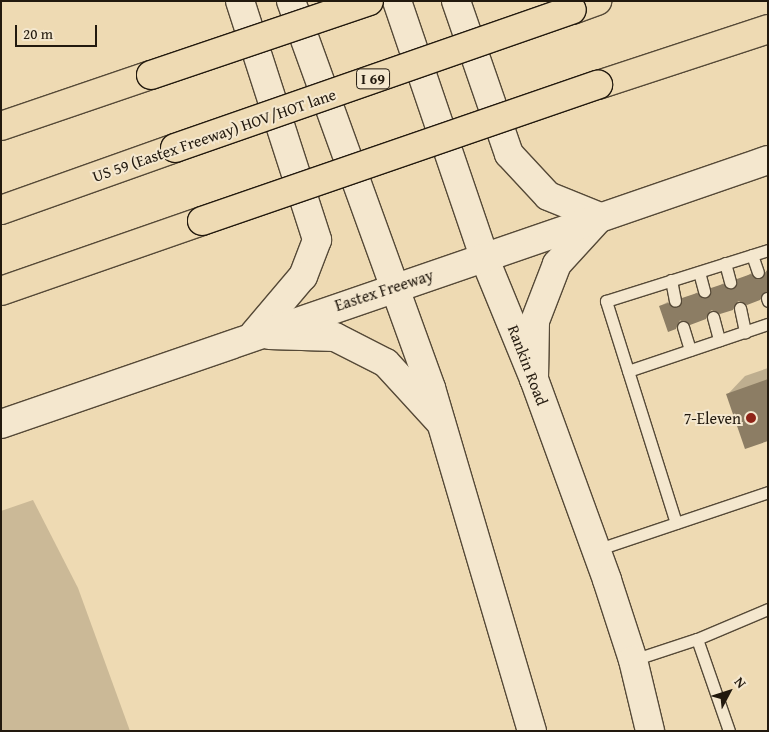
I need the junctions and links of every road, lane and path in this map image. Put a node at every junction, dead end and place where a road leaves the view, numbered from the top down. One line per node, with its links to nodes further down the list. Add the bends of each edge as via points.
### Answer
1 (240, 1): 29 (main road, via 317,240 303,276)
2 (291, 1): 20 (main road)
3 (369, 1): 8 (highway, bridge)
4 (397, 1): 14 (main road, Rankin Road)
5 (456, 1): 11 (main road, via 509,154 548,196)
6 (585, 5): 10 (highway, US 59 (Eastex Freeway) HOV/HOT lane / I 69, bridge)
7 (768, 29): 21 (highway, bridge)
8 (1, 126)
9 (768, 160): 11 (main road, Eastex Freeway)
10 (1, 210)
11 (600, 217): 14 (main road, Eastex Freeway); 33 (main road, via 557,264 535,321)
12 (768, 250): 13 (lane)
13 (752, 255): 15 (lane); 17 (lane)
14 (484, 258): 20 (main road, Eastex Freeway); 33 (main road, Rankin Road)
15 (725, 263): 16 (lane); 19 (lane)
16 (699, 272): 18 (lane); 22 (lane)
17 (758, 272)
18 (671, 280): 23 (lane); 32 (lane, via 606,301)
19 (730, 282)
20 (391, 286): 29 (main road, Eastex Freeway); 34 (main road)
21 (1, 291)
22 (704, 291)
23 (675, 301)
24 (740, 308): 28 (lane)
25 (713, 317): 30 (lane)
26 (768, 324): 28 (lane)
27 (684, 327): 31 (lane)
28 (745, 332): 30 (lane)
29 (253, 335): 34 (main road, via 335,337 386,363); 35 (main road, Eastex Freeway)
30 (719, 340): 31 (lane)
31 (690, 350): 32 (lane)
32 (628, 371): 37 (lane)
33 (534, 379): 38 (main road, Rankin Road)
34 (441, 423): 42 (main road)
35 (1, 424)
36 (768, 492): 37 (lane)
37 (676, 523): 38 (lane)
38 (596, 550): 41 (main road, Rankin Road)
39 (768, 609): 40 (lane)
40 (697, 639): 41 (lane); 44 (lane)
41 (633, 660): 43 (main road, Rankin Road)
42 (532, 731)
43 (650, 731)
44 (729, 731)

